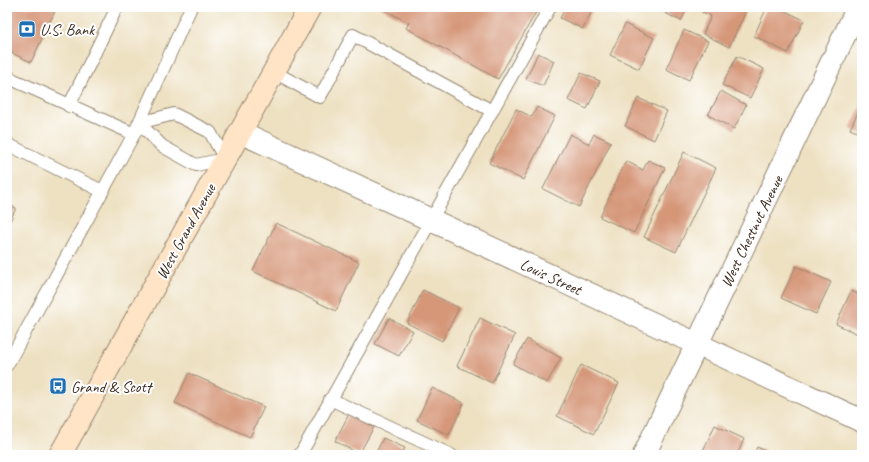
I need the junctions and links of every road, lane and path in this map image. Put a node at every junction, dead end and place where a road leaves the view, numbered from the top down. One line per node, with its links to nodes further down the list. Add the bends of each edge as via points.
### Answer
1 (117, 7): 8 (lane)
2 (191, 7): 10 (lane)
3 (310, 7): 6 (main road, West Grand Avenue)
4 (550, 7): 9 (lane)
5 (858, 7): 17 (street, West Chestnut Avenue)
6 (274, 72): 9 (lane, via 320,97 353,35); 11 (main road, West Grand Avenue)
7 (7, 77): 8 (lane)
8 (69, 106): 12 (lane)
9 (492, 111): 16 (lane)
10 (140, 123): 12 (lane); 14 (lane, via 162,146 196,165); 14 (lane, via 174,114 210,132)
11 (240, 132): 14 (main road, West Grand Avenue); 16 (street, Louis Street)
12 (134, 134): 15 (lane)
13 (7, 144): 15 (lane)
14 (225, 159): 21 (main road, West Grand Avenue)
15 (102, 192): 18 (lane)
16 (431, 220): 17 (street, Louis Street); 19 (lane)
17 (697, 344): 20 (street, Louis Street); 24 (street, West Chestnut Avenue)
18 (7, 365)
19 (330, 399): 22 (lane); 23 (lane)
20 (862, 421)
21 (60, 455)
22 (300, 455)
23 (451, 455)
24 (644, 455)

